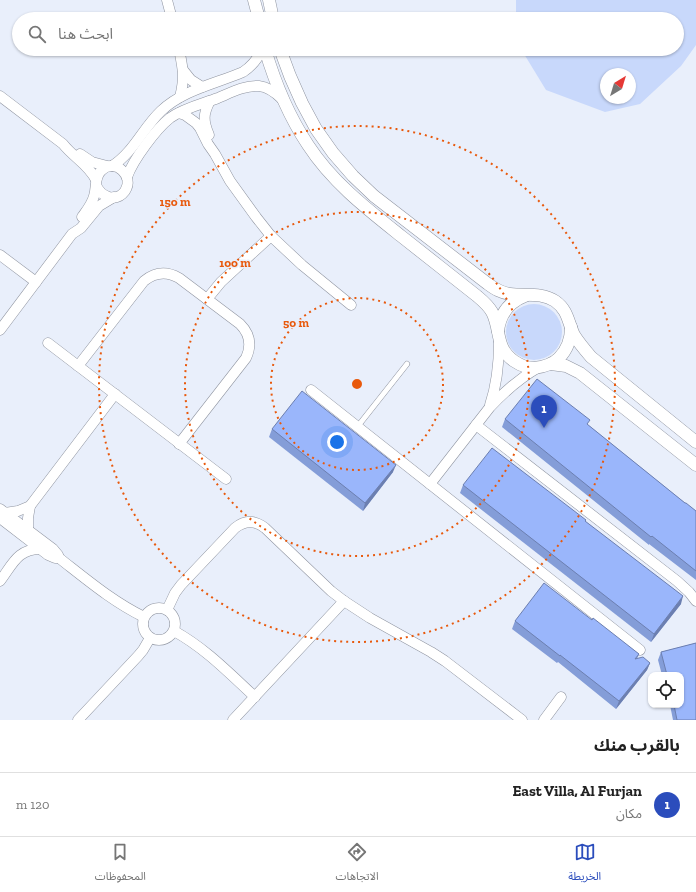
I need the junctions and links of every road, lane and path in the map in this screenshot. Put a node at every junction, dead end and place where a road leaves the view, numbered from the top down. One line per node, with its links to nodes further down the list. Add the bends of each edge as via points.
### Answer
1 (167, 0): 4 (street)
2 (254, 0): 5 (street)
3 (269, 0): 6 (street)
4 (170, 12)
5 (257, 12)
6 (272, 12)
7 (180, 56): 11 (street)
8 (259, 56): 12 (street, via 249,68)
9 (266, 56): 17 (street)
10 (283, 56): 30 (street, via 316,129 338,159 374,196 498,291)
11 (183, 70): 13 (street, via 191,80); 15 (street)
12 (214, 83): 13 (street); 16 (street)
13 (202, 87): 15 (street)
14 (0, 96): 20 (street)
15 (180, 97): 22 (street, via 160,112 122,159)
16 (220, 97): 17 (street, via 259,86 272,90); 18 (street)
17 (282, 99): 35 (street, via 294,123 325,168 363,206 486,304 492,312)
18 (210, 101): 19 (street); 21 (street, via 204,119)
19 (179, 113): 21 (street, via 196,123); 23 (street, via 156,132 132,164)
20 (63, 144): 22 (street, via 92,162); 24 (street, via 90,170)
21 (215, 154): 27 (street, via 242,199)
22 (110, 166): 23 (street, via 120,168); 24 (street, via 103,168)
23 (127, 176): 25 (street, via 126,190)
24 (96, 182): 25 (street, via 101,193); 26 (street, via 91,203)
25 (114, 198): 26 (street, via 100,206 81,228)
26 (72, 234): 29 (street)
27 (271, 236): 31 (street, via 221,282); 32 (street)
28 (0, 255): 29 (street)
29 (36, 282): 34 (street)
30 (534, 295): 33 (street, via 545,296 554,301 568,317); 35 (street, via 518,298 505,309 501,316)
31 (207, 299): 38 (street, via 174,275 158,274 148,278); 46 (street, via 244,328 250,346 246,358)
32 (350, 305)
33 (571, 327): 39 (street, via 567,349 557,360); 45 (street, via 579,343 591,357)
34 (0, 330)
35 (498, 336): 39 (street, via 505,353 517,363 531,368); 42 (street, via 498,366)
36 (48, 343): 38 (street)
37 (407, 364): 44 (lane)
38 (78, 366): 41 (street)
39 (545, 366): 42 (street, via 523,377); 47 (street, via 566,366 580,373)
40 (311, 390): 44 (street)
41 (115, 394): 46 (street); 50 (street)
42 (490, 407): 43 (street)
43 (476, 425): 49 (street); 58 (street, via 671,577)
44 (358, 426): 49 (street)
45 (696, 442)
46 (179, 444): 48 (street)
47 (696, 465)
48 (226, 479)
49 (430, 484): 63 (street)
50 (30, 506): 51 (street); 52 (street)
51 (2, 513): 52 (street)
52 (23, 531): 53 (street); 54 (street); 55 (street, via 53,549)
53 (41, 549): 54 (street, via 29,550); 55 (street, via 51,557)
54 (19, 555): 56 (street)
55 (59, 558): 60 (street, via 114,600)
56 (0, 581)
57 (344, 601): 59 (street, via 265,528 245,522 235,528 181,585); 64 (street); 68 (street, via 445,661)
58 (696, 601)
59 (168, 610): 60 (street, via 154,608); 61 (street, via 174,617)
60 (144, 617): 62 (street, via 143,626)
61 (174, 630): 62 (street, via 171,635 161,640); 64 (street, via 205,652)
62 (150, 638): 66 (street, via 138,656)
63 (640, 650)
64 (255, 697): 67 (street)
65 (561, 697): 69 (street)
66 (78, 720)
67 (233, 720)
68 (522, 720)
69 (544, 720)

